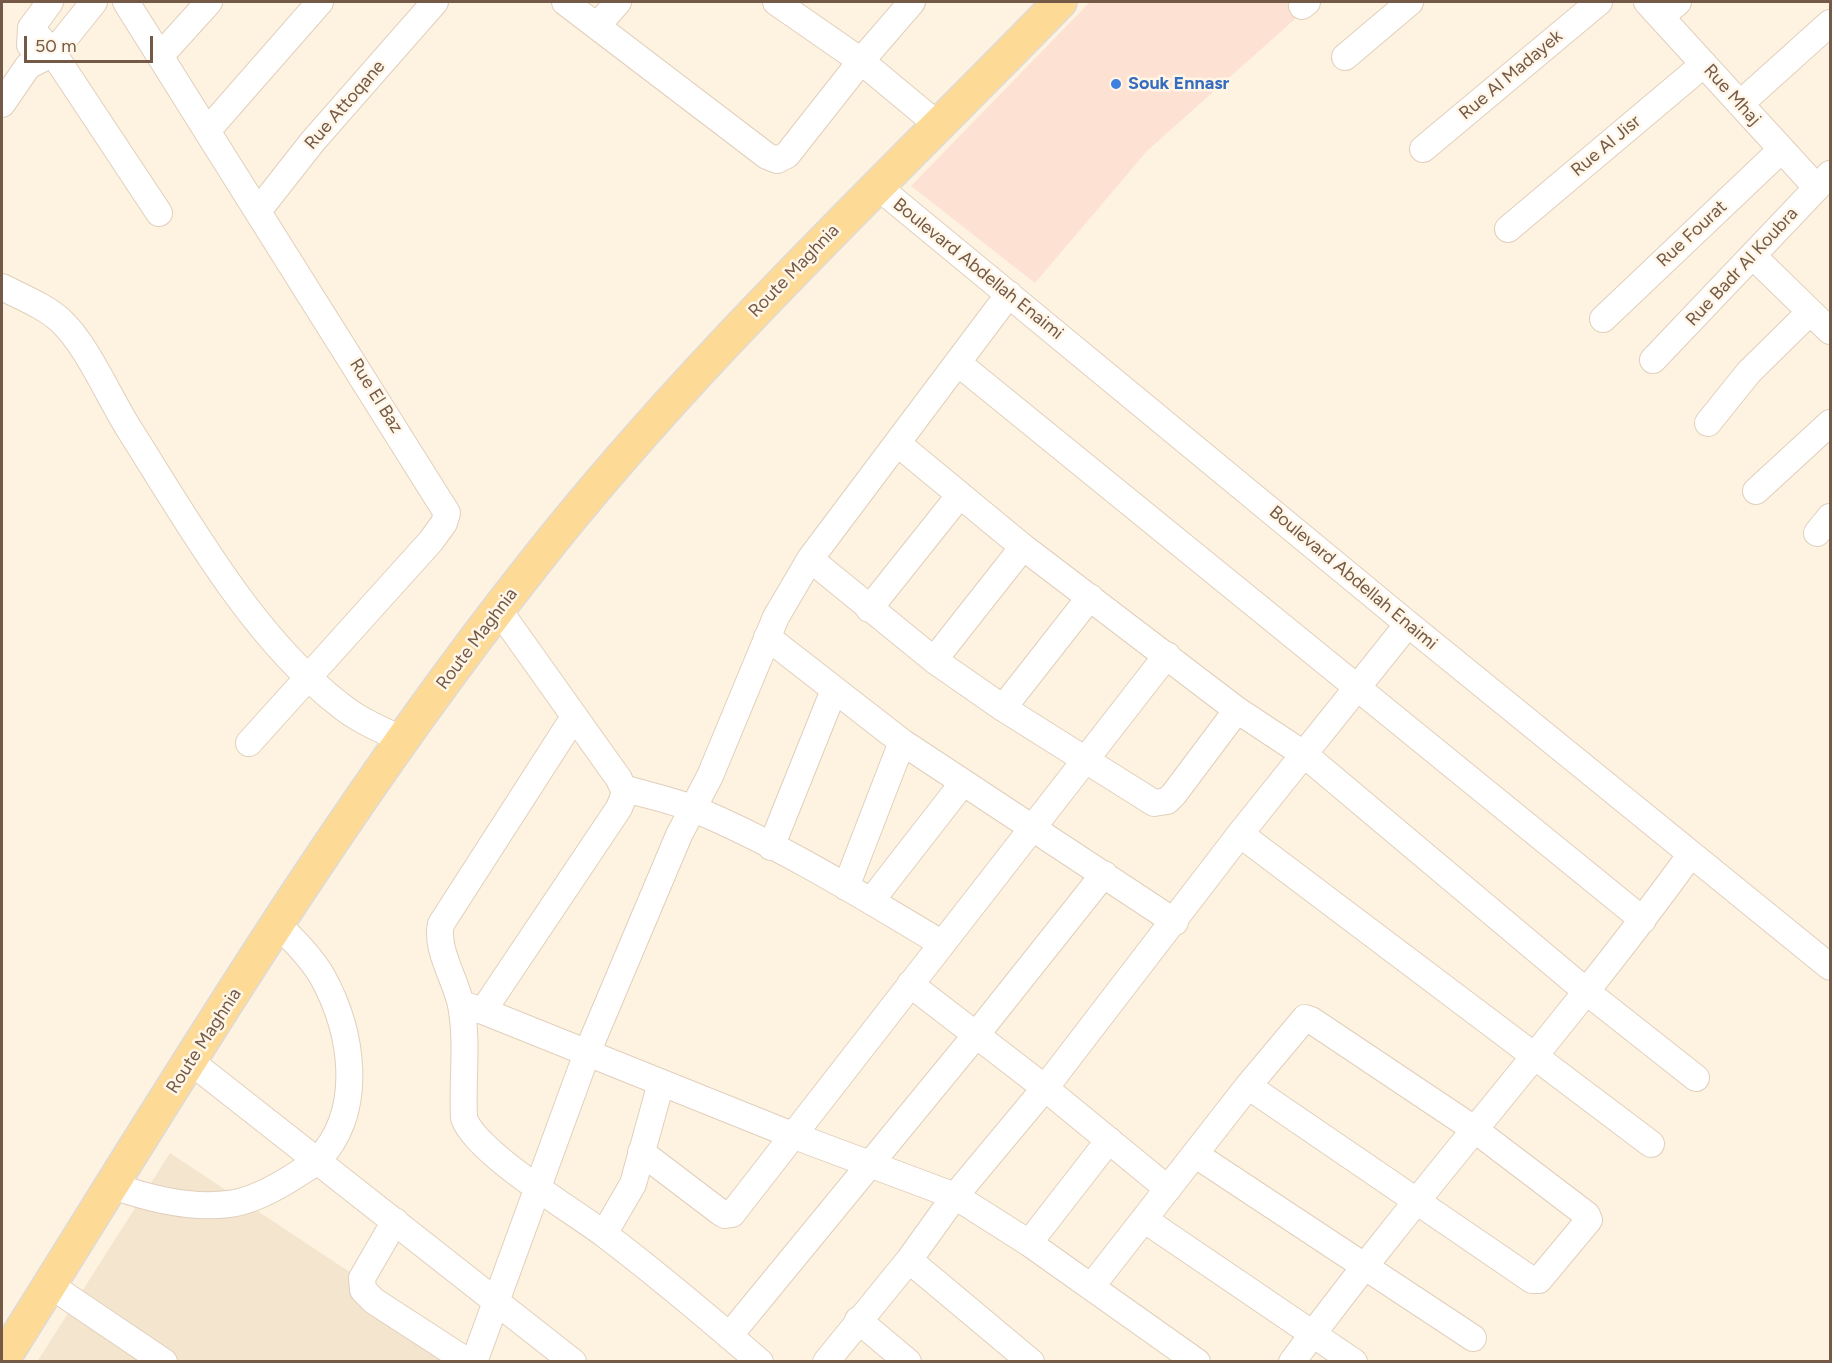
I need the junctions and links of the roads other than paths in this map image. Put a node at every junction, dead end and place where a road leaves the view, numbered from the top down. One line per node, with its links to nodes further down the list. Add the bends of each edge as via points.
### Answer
1 (50, 2): 17 (street)
2 (94, 2): 18 (street)
3 (126, 2): 19 (street, Rue El Baz)
4 (208, 2): 19 (street)
5 (320, 2): 27 (street)
6 (435, 2): 32 (street, Rue Attoqane, via 313,141)
7 (565, 2): 16 (street)
8 (618, 2): 16 (street)
9 (776, 2): 21 (street)
10 (912, 2): 21 (street)
11 (1060, 2): 26 (main road, Route Maghnia)
12 (1410, 2): 20 (street)
13 (1599, 2): 28 (street, Rue Al Madayek)
14 (1662, 7): 22 (street, Rue Mhaj)
15 (1830, 23): 25 (street)
16 (597, 26): 21 (street, via 777,160 787,155)
17 (31, 28): 18 (street); 23 (street)
18 (53, 54): 23 (street); 33 (street)
19 (161, 55): 27 (street, Rue El Baz)
20 (1345, 57)
21 (861, 61): 26 (street)
22 (1704, 64): 25 (street, Rue Mhaj); 34 (street, Rue Al Jisr)
23 (28, 66): 24 (street)
24 (2, 104)
25 (1740, 104): 29 (street, Rue Mhaj)
26 (938, 125): 31 (main road, Route Maghnia)
27 (207, 131): 32 (street, Rue El Baz)
28 (1424, 149)
29 (1781, 150): 30 (street, Rue Mhaj); 39 (street, Rue Fourat)
30 (1823, 181): 35 (street, Rue Badr Al Koubra)
31 (878, 186): 37 (street, Boulevard Abdellah Enaimi); 51 (main road, Route Maghnia, via 664,410)
32 (258, 212): 57 (street, Rue El Baz, via 447,513 431,541)
33 (159, 213)
34 (1508, 229)
35 (1753, 256): 38 (street); 41 (street, Rue Badr Al Koubra)
36 (2, 288): 57 (street, via 60,320 73,334 116,410 195,532 266,633)
37 (1009, 294): 42 (street); 53 (street, Boulevard Abdellah Enaimi)
38 (1810, 312): 40 (street); 43 (street, via 1749,372)
39 (1603, 319)
40 (1830, 331)
41 (1653, 360)
42 (958, 363): 45 (street); 58 (street)
43 (1708, 423)
44 (1830, 423): 46 (street)
45 (897, 443): 47 (street); 49 (street)
46 (1756, 491)
47 (959, 496): 48 (street); 52 (street)
48 (1023, 547): 50 (street); 56 (street)
49 (810, 559): 52 (street); 54 (street)
50 (1090, 597): 55 (street); 60 (street)
51 (498, 609): 62 (street); 63 (main road, Route Maghnia)
52 (869, 609): 56 (street)
53 (1408, 624): 58 (street); 74 (street, Boulevard Abdellah Enaimi)
54 (767, 637): 59 (street); 70 (street, via 710,776)
55 (1167, 655): 61 (street); 67 (street)
56 (934, 660): 60 (street)
57 (309, 679): 63 (street, via 342,707); 65 (street)
58 (1357, 685): 66 (street); 78 (street)
59 (834, 690): 64 (street); 73 (street)
60 (1003, 708): 67 (street)
61 (1237, 710): 66 (street); 67 (street, via 1167,801 1154,803)
62 (574, 717): 69 (street); 85 (street, via 444,917 440,939)
63 (403, 740): 80 (main road, Route Maghnia)
64 (902, 742): 68 (street); 76 (street)
65 (249, 743)
66 (1305, 755): 72 (street); 84 (street)
67 (1085, 760): 71 (street)
68 (962, 783): 71 (street); 77 (street)
69 (623, 788): 70 (street); 85 (street, via 625,794 619,808)
70 (692, 809): 73 (street); 87 (street)
71 (1032, 830): 75 (street); 81 (street)
72 (1240, 834): 79 (street); 88 (street)
73 (771, 847): 76 (street)
74 (1691, 854): 78 (street); 82 (street, Boulevard Abdellah Enaimi)
75 (1104, 874): 79 (street); 86 (street)
76 (846, 887): 77 (street)
77 (871, 901): 81 (street)
78 (1643, 920): 84 (street)
79 (1175, 922): 93 (street)
80 (278, 925): 89 (main road, Route Maghnia); 100 (street, via 301,947 321,975 338,1007 346,1040 348,1100 333,1137)
81 (941, 943): 83 (street)
82 (1830, 967)
83 (910, 984): 86 (street); 95 (street)
84 (1587, 992): 88 (street); 90 (street)
85 (472, 1007): 87 (street); 103 (street, via 465,1049 467,1127)
86 (976, 1035): 93 (street); 101 (street)
87 (587, 1053): 91 (street); 103 (street)
88 (1533, 1057): 94 (street); 97 (street)
89 (190, 1061): 100 (street); 102 (main road, Route Maghnia)
90 (1696, 1078)
91 (661, 1083): 95 (street); 98 (street)
92 (1248, 1086): 94 (street, via 1305,1018); 99 (street); 106 (street)
93 (1045, 1088): 96 (street); 105 (street)
94 (1474, 1130): 106 (street); 106 (street, via 1587,1215 1587,1225 1536,1281)
95 (792, 1135): 98 (street, via 729,1215); 101 (street)
96 (1109, 1140): 104 (street); 110 (street)
97 (1651, 1144)
98 (641, 1152): 109 (street, via 633,1184)
99 (1196, 1155): 104 (street); 112 (street)
100 (318, 1160): 102 (street, via 257,1197 231,1204 200,1206 166,1201); 108 (street)
101 (871, 1163): 105 (street); 118 (street)
102 (114, 1186): 113 (main road, Route Maghnia)
103 (539, 1189): 109 (street); 115 (street)
104 (1168, 1189): 107 (street)
105 (955, 1196): 110 (street); 111 (street)
106 (1418, 1201): 112 (street)
107 (1145, 1220): 114 (street); 117 (street)
108 (395, 1221): 115 (street); 124 (street, via 362,1278 363,1290)
109 (604, 1234): 118 (street)
110 (1029, 1244): 114 (street)
111 (909, 1260): 116 (street); 129 (street)
112 (1365, 1267): 117 (street); 119 (street)
113 (50, 1285): 122 (main road, Route Maghnia); 123 (street)
114 (1091, 1287): 121 (street)
115 (496, 1303): 120 (street); 125 (street)
116 (858, 1320): 127 (street); 128 (street)
117 (1312, 1334): 130 (street); 131 (street)
118 (729, 1336): 126 (street)
119 (1473, 1338)
120 (564, 1358)
121 (1182, 1358)
122 (2, 1362)
123 (164, 1362)
124 (468, 1362)
125 (474, 1362)
126 (759, 1362)
127 (826, 1362)
128 (908, 1362)
129 (1031, 1362)
130 (1292, 1362)
131 (1354, 1362)

